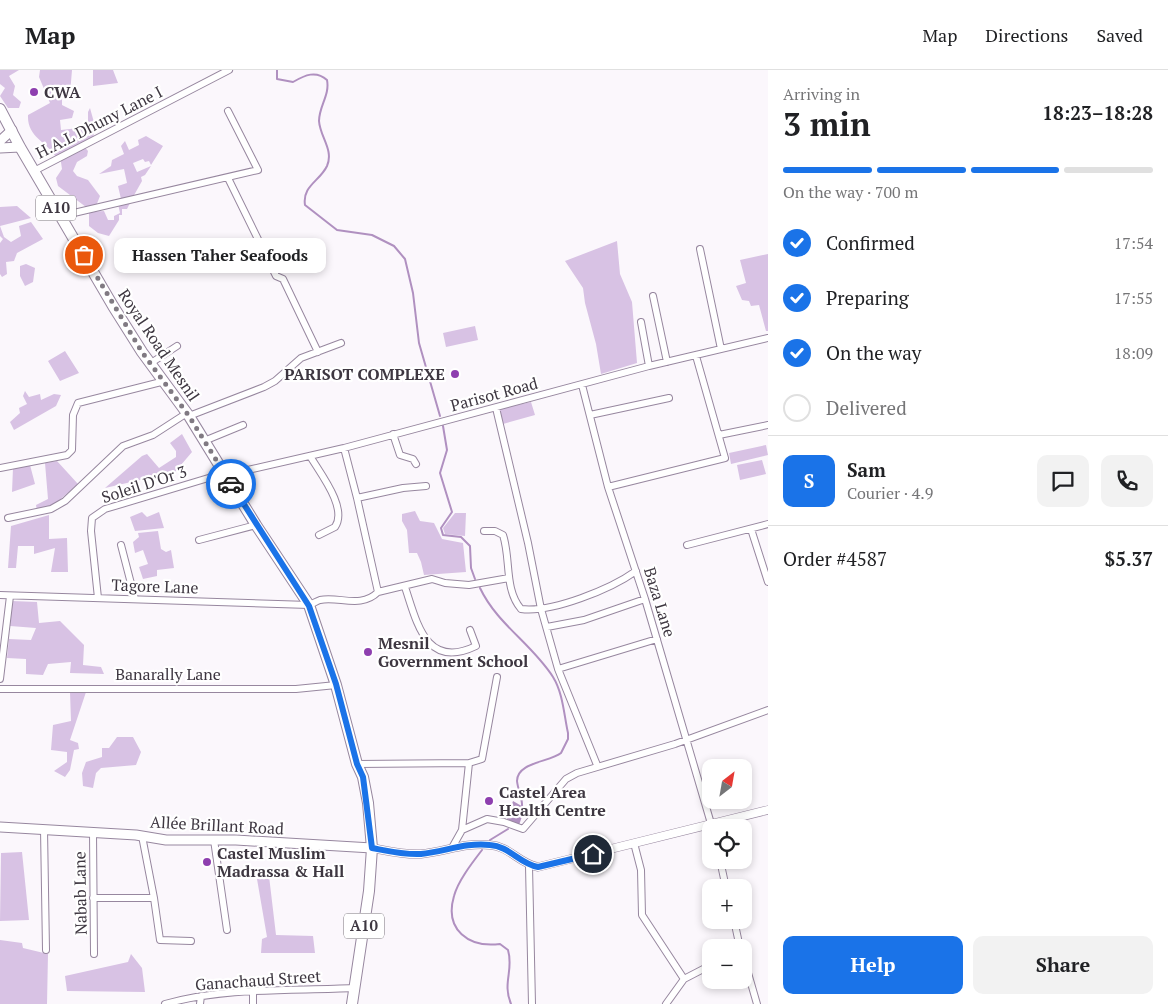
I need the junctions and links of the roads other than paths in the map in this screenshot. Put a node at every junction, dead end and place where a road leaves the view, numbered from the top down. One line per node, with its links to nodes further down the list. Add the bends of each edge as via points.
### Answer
1 (229, 70): 8 (street, H.A.L Dhuny Lane I)
2 (0, 109): 4 (main road, A10)
3 (228, 111): 9 (street, via 258,170)
4 (12, 130): 5 (main road); 6 (main road, A10)
5 (0, 140)
6 (20, 147): 7 (main road); 8 (main road, A10)
7 (0, 148)
8 (34, 171): 10 (main road, A10)
9 (228, 178): 10 (street); 18 (street)
10 (61, 216): 21 (main road, Royal Road Mesnil / A10)
11 (700, 249): 17 (street)
12 (653, 296): 20 (street)
13 (641, 322): 22 (street)
14 (768, 338): 17 (street, Parisot Road)
15 (341, 343): 18 (street)
16 (177, 346): 21 (street)
17 (722, 349): 19 (street, Parisot Road)
18 (318, 352): 27 (street, via 301,358 270,384)
19 (696, 356): 20 (street, Parisot Road); 32 (street)
20 (667, 362): 22 (street, Parisot Road)
21 (151, 363): 23 (main road, Royal Road Mesnil / A10)
22 (649, 366): 24 (street, Parisot Road)
23 (165, 381): 27 (main road, Royal Road Mesnil / A10); 37 (street, via 78,403 73,415 72,450 67,455)
24 (582, 385): 26 (street, Parisot Road); 28 (street, Baza Lane)
25 (670, 398): 28 (street)
26 (496, 408): 31 (street, Parisot Road); 62 (street)
27 (188, 414): 33 (main road, Royal Road Mesnil / A10); 42 (street, via 153,435 123,446 65,501 51,509)
28 (590, 415): 40 (street, Baza Lane)
29 (243, 425): 33 (street)
30 (768, 425): 32 (street)
31 (393, 434): 34 (street, Parisot Road); 36 (street, via 400,455 413,459)
32 (719, 435): 40 (street, via 725,458)
33 (204, 441): 38 (main road, Royal Road Mesnil / A10)
34 (344, 448): 35 (street, Parisot Road); 41 (street)
35 (310, 456): 38 (street, Parisot Road); 47 (street, via 334,496 340,515 335,527)
36 (416, 464)
37 (0, 468)
38 (225, 474): 44 (main road, Royal Road Mesnil / A10); 58 (street, Soleil D'Or 3, via 105,510 92,518)
39 (426, 486): 41 (street)
40 (608, 487): 51 (street, Baza Lane)
41 (357, 498): 55 (street)
42 (8, 518)
43 (768, 524): 45 (street)
44 (256, 525): 48 (street); 61 (main road, Royal Road Mesnil / A10)
45 (751, 529): 50 (street); 53 (street)
46 (484, 531): 52 (street, via 495,530 504,535)
47 (319, 535)
48 (199, 540)
49 (121, 545): 59 (street)
50 (687, 545)
51 (636, 571): 60 (street, Baza Lane); 62 (street, via 604,589)
52 (509, 578): 54 (street, Tagore Lane, via 469,585 432,579); 62 (street, via 514,601 521,609)
53 (768, 582)
54 (405, 587): 55 (street, Tagore Lane); 64 (street, via 417,627 424,639 437,650 452,652 476,646)
55 (378, 592): 61 (street, Tagore Lane, via 362,600 320,600)
56 (0, 595): 57 (street, Tagore Lane)
57 (10, 596): 58 (street, Tagore Lane); 68 (street)
58 (98, 598): 59 (street, Tagore Lane)
59 (135, 599): 61 (street, Tagore Lane)
60 (645, 599): 63 (street, via 584,620); 65 (street, Baza Lane)
61 (309, 606): 69 (main road, Royal Road Mesnil / A10)
62 (541, 609): 63 (street)
63 (547, 627): 66 (street)
64 (470, 630)
65 (656, 638): 66 (street); 72 (street, Baza Lane)
66 (558, 669): 75 (street)
67 (497, 677): 73 (street, via 482,759)
68 (0, 679)
69 (336, 684): 70 (street, Banarally Lane, via 296,689); 74 (main road, Royal Road Mesnil / A10)
70 (0, 689)
71 (768, 710): 72 (street)
72 (686, 740): 75 (street); 77 (street, Baza Lane)
73 (468, 763): 74 (street); 82 (street)
74 (357, 764): 88 (main road, Royal Road Mesnil / A10, via 363,777)
75 (597, 766): 82 (street, via 566,779 521,830 487,819)
76 (768, 810): 78 (street)
77 (710, 819)
78 (736, 819)
79 (0, 827): 81 (main road, Allée Brillant Road)
80 (702, 828): 86 (street)
81 (44, 829): 83 (main road, Allée Brillant Road); 94 (street)
82 (462, 830): 87 (street)
83 (93, 832): 84 (main road, Allée Brillant Road); 90 (street, Nabab Lane)
84 (142, 836): 85 (main road, Allée Brillant Road, via 166,840); 91 (street)
85 (214, 840): 88 (main road, Allée Brillant Road); 92 (street)
86 (634, 843): 89 (street, via 543,867); 97 (street, via 641,870 642,915)
87 (453, 846): 88 (street, via 422,854); 89 (street, via 491,844 510,852)
88 (372, 848): 99 (main road, A10, via 369,891)
89 (529, 866): 106 (street)
90 (93, 898): 91 (street); 95 (street, Nabab Lane)
91 (154, 898): 93 (street, via 160,940)
92 (227, 930)
93 (191, 941)
94 (46, 950)
95 (94, 954)
96 (702, 970): 97 (street)
97 (684, 979): 107 (street)
98 (752, 987): 108 (street)
99 (354, 988): 100 (street, Ganachaud Street); 105 (main road, A10)
100 (253, 991): 101 (street, Ganachaud Street); 104 (street)
101 (201, 996): 102 (street, Ganachaud Street); 103 (street)
102 (164, 1004)
103 (200, 1004)
104 (253, 1004)
105 (352, 1004)
106 (532, 1004)
107 (666, 1004)
108 (757, 1004)

